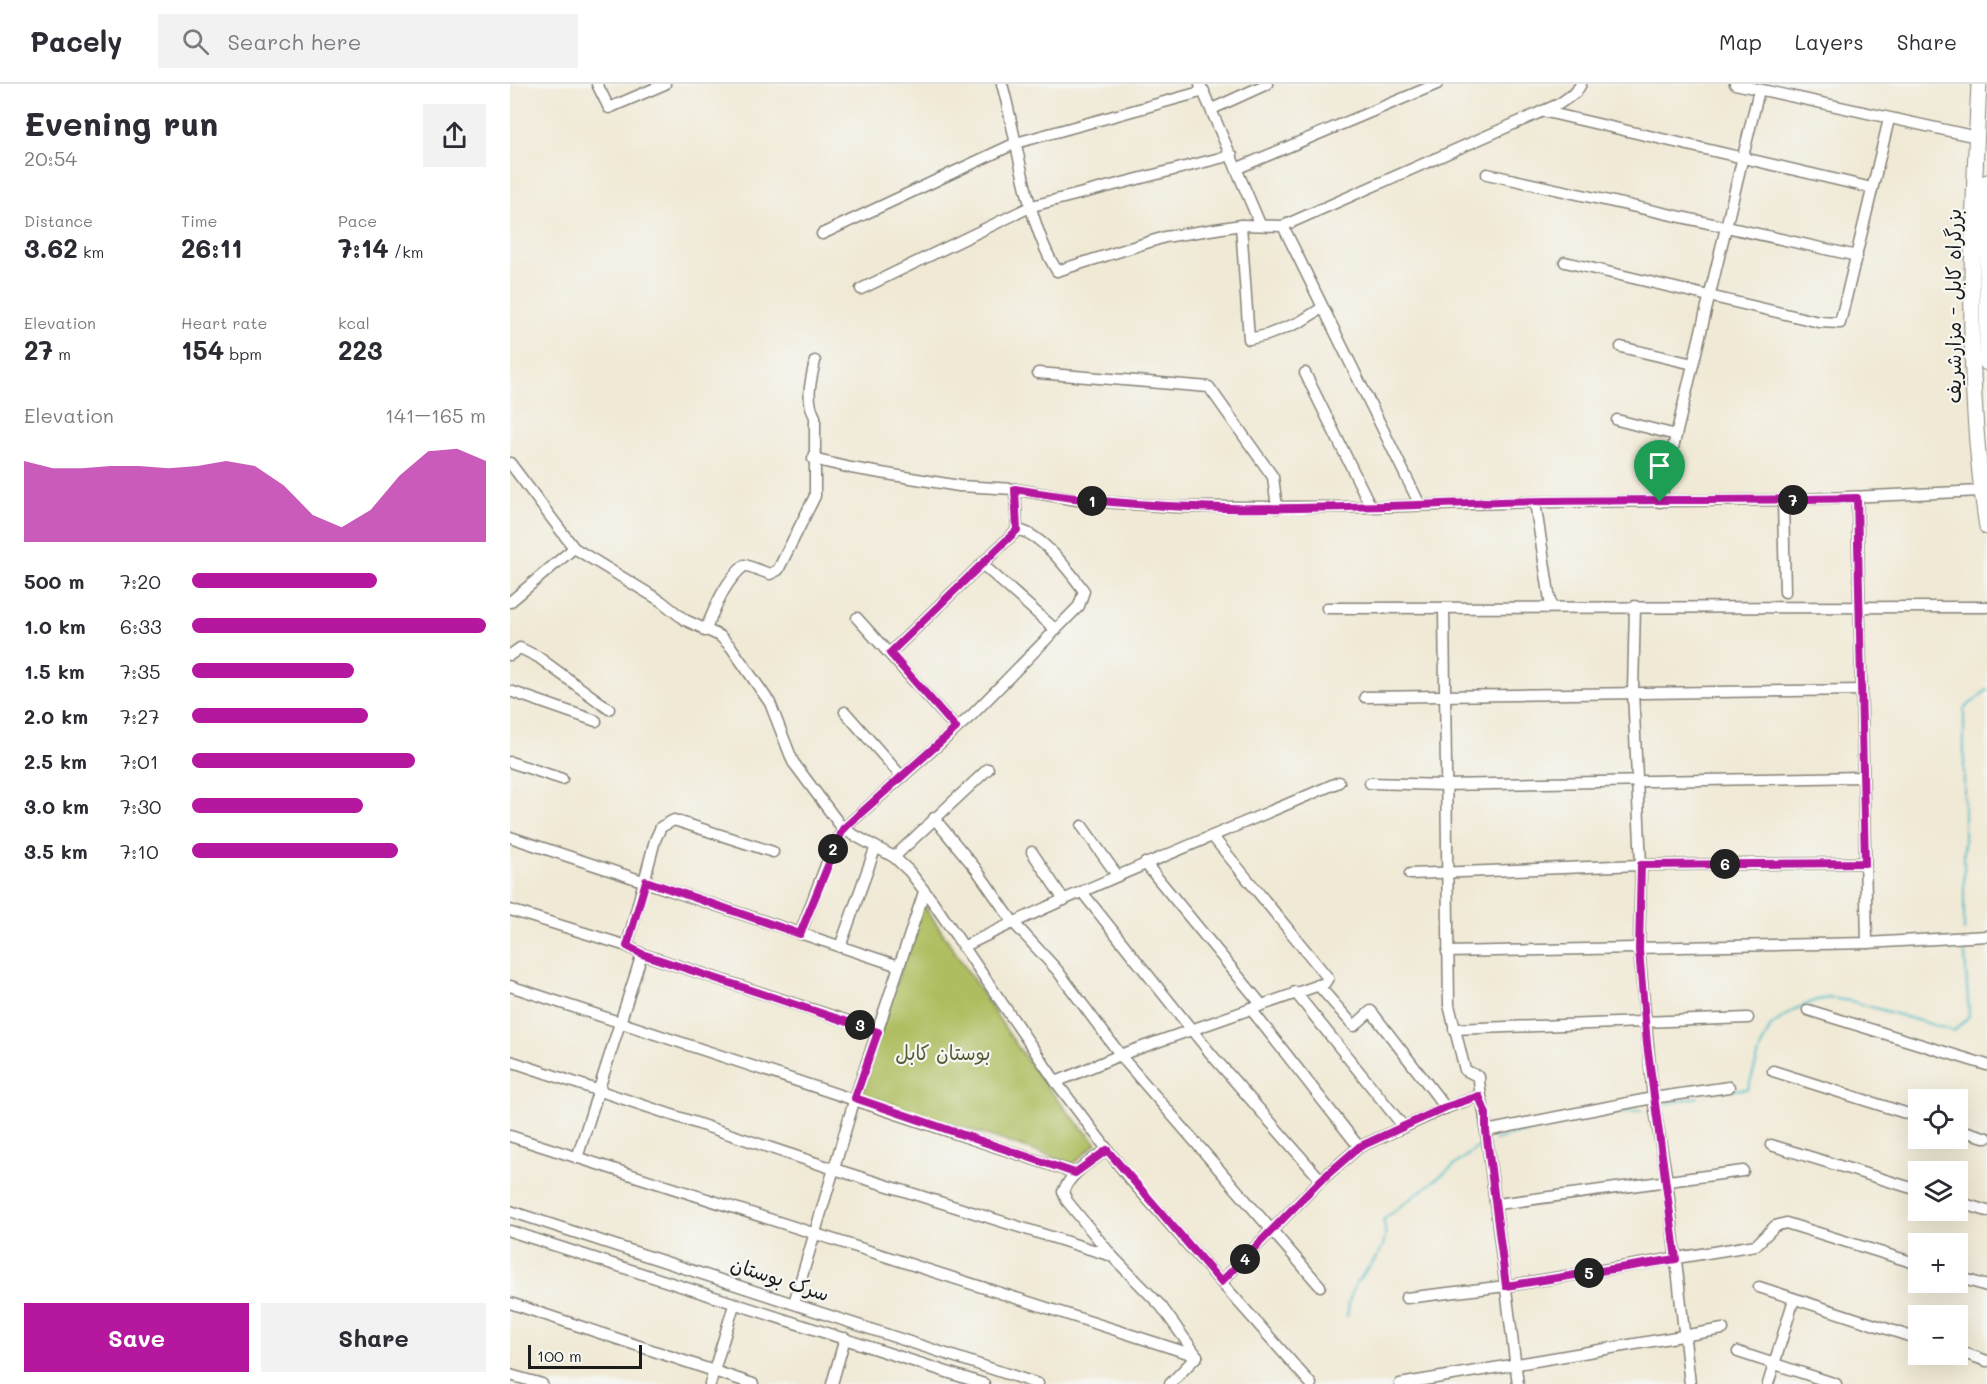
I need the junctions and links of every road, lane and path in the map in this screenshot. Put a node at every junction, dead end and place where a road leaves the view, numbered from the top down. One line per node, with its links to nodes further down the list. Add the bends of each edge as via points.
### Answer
1 (597, 84): 2 (street, via 609,108)
2 (664, 84)
3 (1002, 84): 15 (street)
4 (1267, 84): 11 (street)
5 (1437, 84): 18 (street)
6 (1581, 84): 12 (street, via 1559,104)
7 (1735, 84): 10 (street)
8 (1979, 84): 14 (highway, بزرگراه کابل - مزارشریف)
9 (1202, 88): 11 (street); 15 (street)
10 (1759, 90): 13 (street); 17 (street)
11 (1212, 110): 16 (street)
12 (1542, 111): 17 (street); 25 (street)
13 (1889, 119): 14 (street); 21 (street)
14 (1977, 137): 30 (highway, بزرگراه کابل - مزارشریف)
15 (1016, 143): 22 (street); 27 (street)
16 (1232, 155): 18 (street); 22 (street)
17 (1742, 158): 21 (street); 26 (street)
18 (1238, 168): 23 (street)
19 (1487, 174): 26 (street)
20 (1987, 182): 30 (highway, بزرگراه کابل - مزارشریف)
21 (1872, 188): 28 (street)
22 (1032, 206): 24 (street, via 1050,262 1057,271 1165,237); 31 (street)
23 (1260, 224): 24 (street); 25 (street)
24 (1241, 225): 33 (street, via 1249,339 1300,322)
25 (1283, 226): 33 (street)
26 (1724, 228): 28 (street); 32 (street)
27 (822, 234)
28 (1857, 256): 32 (street, via 1837,325)
29 (1565, 262): 32 (street)
30 (1979, 268): 36 (highway, بزرگراه کابل - مزارشریف); 46 (highway, بزرگراه کابل - مزارشریف, via 1972,345)
31 (861, 289)
32 (1709, 296): 37 (street)
33 (1322, 308): 50 (street)
34 (1621, 346): 37 (street)
35 (815, 361): 42 (street, via 809,387 810,408 816,417)
36 (1987, 363)
37 (1693, 364): 41 (street)
38 (1038, 373): 52 (street, via 1209,387 1273,477)
39 (1305, 373): 51 (street)
40 (1617, 420): 41 (street)
41 (1676, 435): 49 (street)
42 (813, 459): 44 (street, via 959,486); 67 (street, via 815,496 778,570 770,574 745,565 734,574 725,585)
43 (510, 464): 55 (street)
44 (1015, 489): 52 (street, via 1077,500 1174,507); 54 (street)
45 (1857, 498): 46 (street); 47 (street); 60 (street)
46 (1984, 498): 53 (highway, بزرگراه کابل - مزارشریف)
47 (1783, 500): 49 (street); 57 (street)
48 (1535, 501): 49 (street); 50 (street); 61 (street)
49 (1660, 502)
50 (1420, 505): 51 (street)
51 (1371, 507): 52 (street)
52 (1277, 508)
53 (1987, 527)
54 (1017, 530): 56 (street); 66 (street, via 1049,551 1084,591 1079,606)
55 (574, 548): 58 (street); 67 (street)
56 (982, 564): 66 (street); 68 (street)
57 (1785, 592)
58 (510, 602)
59 (1635, 606): 60 (street); 61 (street); 72 (street)
60 (1861, 606): 62 (street); 70 (street)
61 (1551, 607): 64 (street)
62 (1987, 607)
63 (1327, 608): 64 (street)
64 (1444, 609): 74 (street)
65 (857, 618): 68 (street)
66 (1056, 630): 78 (street)
67 (705, 631): 90 (street, via 720,636 731,647 770,703 793,762)
68 (890, 653): 78 (street)
69 (510, 655): 75 (street, via 520,648 538,657)
70 (1862, 690): 72 (street); 82 (street)
71 (510, 691): 77 (street)
72 (1633, 691): 74 (street); 84 (street)
73 (1365, 697): 74 (street)
74 (1445, 697): 87 (street)
75 (609, 709)
76 (845, 712): 81 (street)
77 (596, 721)
78 (956, 728): 81 (street)
79 (510, 762): 83 (street)
80 (988, 769): 88 (street)
81 (902, 777): 90 (street)
82 (1863, 777): 84 (street); 98 (street)
83 (562, 779)
84 (1637, 781): 87 (street); 99 (street)
85 (1339, 782): 92 (street)
86 (1370, 783): 87 (street)
87 (1445, 785): 100 (street)
88 (934, 818): 96 (street); 108 (street)
89 (1082, 826): 102 (street)
90 (843, 829): 93 (street); 109 (street)
91 (510, 837): 103 (street)
92 (1213, 837): 97 (street); 119 (street, via 1328,978)
93 (875, 849): 96 (street); 113 (street)
94 (773, 852): 103 (street, via 674,820 661,827 655,840)
95 (1032, 852): 106 (street)
96 (894, 857): 104 (street)
97 (1145, 862): 102 (street); 122 (street)
98 (1865, 863): 99 (street); 111 (street)
99 (1641, 865): 100 (street); 115 (street)
100 (1447, 873): 101 (street); 116 (street)
101 (1410, 874)
102 (1117, 875): 105 (street)
103 (646, 881): 109 (street); 112 (street)
104 (924, 892): 114 (street); 118 (street)
105 (1082, 892): 106 (street); 128 (street)
106 (1064, 900): 108 (street)
107 (510, 910): 112 (street)
108 (1013, 922): 114 (street); 130 (street, via 1057,970)
109 (800, 934): 113 (street)
110 (1987, 936): 111 (street)
111 (1867, 943): 115 (street)
112 (627, 946): 117 (street)
113 (840, 947): 118 (street)
114 (963, 947): 134 (street)
115 (1639, 950): 116 (street); 126 (street)
116 (1447, 952): 127 (street)
117 (642, 954): 125 (street); 129 (street)
118 (899, 966): 129 (street)
119 (1318, 985): 121 (street); 140 (street, via 1354,1026 1371,1011)
120 (510, 986): 125 (street)
121 (1295, 992): 122 (street); 142 (street)
122 (1255, 1006): 128 (street); 148 (street)
123 (1808, 1010): 132 (street)
124 (1748, 1018): 126 (street)
125 (619, 1020): 136 (street); 138 (street)
126 (1645, 1023): 127 (street); 139 (street)
127 (1454, 1029): 137 (street, via 1465,1070 1479,1077)
128 (1194, 1030): 130 (street); 154 (street)
129 (878, 1032): 138 (street)
130 (1120, 1055): 134 (street); 162 (street)
131 (510, 1060): 136 (street)
132 (1987, 1065)
133 (1773, 1071): 141 (street)
134 (1056, 1082): 149 (street)
135 (1730, 1087): 139 (street)
136 (597, 1090): 150 (street); 151 (street)
137 (1479, 1096): 140 (street); 143 (street, via 1486,1114)
138 (855, 1098): 151 (street); 153 (street)
139 (1653, 1098): 143 (street); 155 (street)
140 (1446, 1107): 142 (street)
141 (1908, 1114)
142 (1403, 1126): 148 (street)
143 (1486, 1131): 157 (street)
144 (1968, 1132): 146 (street)
145 (510, 1136): 150 (street)
146 (1987, 1138)
147 (1771, 1145): 156 (street)
148 (1359, 1147): 154 (street)
149 (1107, 1150): 153 (street); 168 (street)
150 (577, 1158): 163 (street)
151 (834, 1169): 163 (street); 164 (street)
152 (1743, 1171): 155 (street)
153 (1075, 1173): 164 (street, via 1063,1192 1067,1202)
154 (1321, 1180): 162 (street)
155 (1667, 1181): 157 (street); 165 (street)
156 (1908, 1187)
157 (1497, 1204): 170 (street)
158 (1968, 1205): 159 (street)
159 (1987, 1210)
160 (510, 1211): 173 (street, سرک بوستان)
161 (510, 1231): 178 (street, سرک بوستان)
162 (1273, 1232): 168 (street); 169 (street)
163 (814, 1235): 177 (street); 186 (street)
164 (1112, 1256): 186 (street, via 1161,1306)
165 (1676, 1259): 166 (street, via 1756,1245 1775,1226 1786,1223); 170 (street); 181 (street)
166 (1908, 1261)
167 (1968, 1280): 171 (street)
168 (1221, 1282): 199 (street)
169 (1320, 1286)
170 (1506, 1286): 174 (street); 188 (street)
171 (1987, 1286)
172 (1759, 1287): 175 (street)
173 (778, 1298): 177 (street, سرک بوستان); 179 (street)
174 (1407, 1298)
175 (1794, 1299): 182 (street); 189 (street)
176 (510, 1303): 190 (street)
177 (794, 1303): 197 (street, سرک بوستان)
178 (734, 1305): 179 (street, سرک بوستان); 190 (street)
179 (772, 1316): 183 (street, سرک بوستان)
180 (1723, 1329): 181 (street)
181 (1685, 1335): 188 (street); 202 (street)
182 (1908, 1336)
183 (845, 1338): 195 (street); 196 (street, سرک بوستان)
184 (1738, 1352): 189 (street)
185 (1968, 1354): 187 (street)
186 (1197, 1356): 198 (street)
187 (1987, 1361)
188 (1515, 1363): 200 (street); 201 (street)
189 (1774, 1364): 203 (street); 204 (street)
190 (714, 1372): 193 (street); 194 (street)
191 (510, 1375): 192 (street)
192 (542, 1384)
193 (710, 1384)
194 (753, 1384)
195 (832, 1384)
196 (984, 1384)
197 (1038, 1384)
198 (1170, 1384)
199 (1311, 1384)
200 (1400, 1384)
201 (1518, 1384)
202 (1690, 1384)
203 (1768, 1384)
204 (1836, 1384)

